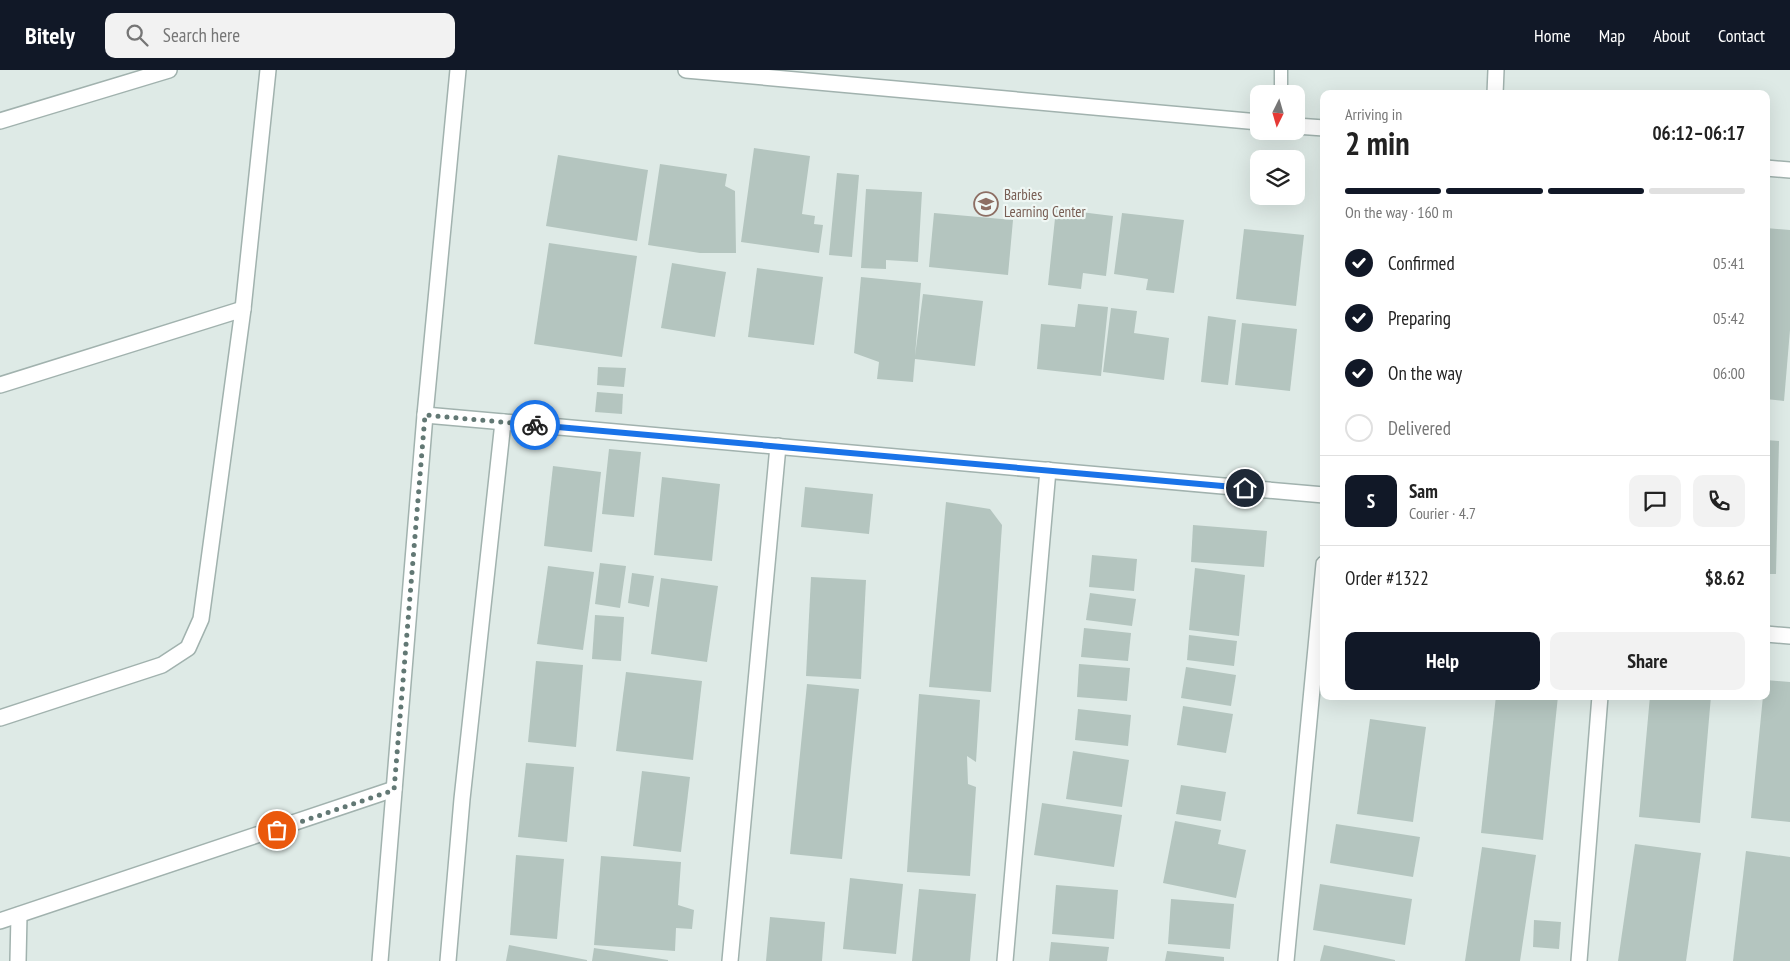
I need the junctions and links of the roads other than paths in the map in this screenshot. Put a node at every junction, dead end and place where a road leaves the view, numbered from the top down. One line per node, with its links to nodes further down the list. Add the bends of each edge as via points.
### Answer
1 (169, 70): 9 (street)
2 (268, 70): 15 (street)
3 (458, 70): 17 (street)
4 (686, 70): 10 (street)
5 (1281, 70): 7 (lane)
6 (1496, 70): 8 (street)
7 (1281, 85)
8 (1495, 90)
9 (0, 120)
10 (1250, 121)
11 (1305, 127): 12 (street)
12 (1320, 128)
13 (1770, 168): 14 (street)
14 (1790, 170)
15 (243, 309): 16 (street); 26 (street, via 201,619 188,648 162,665)
16 (0, 385)
17 (425, 415): 18 (street); 27 (street)
18 (503, 422): 19 (street); 32 (street, via 462,799)
19 (778, 446): 20 (street); 33 (street)
20 (1048, 470): 21 (street); 34 (street)
21 (1320, 495)
22 (1320, 621): 35 (street)
23 (1770, 634): 24 (street)
24 (1790, 636)
25 (1600, 700): 36 (street)
26 (0, 718)
27 (394, 790): 28 (street); 31 (street)
28 (19, 915): 29 (street); 30 (street)
29 (0, 921)
30 (18, 961)
31 (380, 961)
32 (448, 961)
33 (730, 961)
34 (1005, 961)
35 (1286, 961)
36 (1579, 961)

